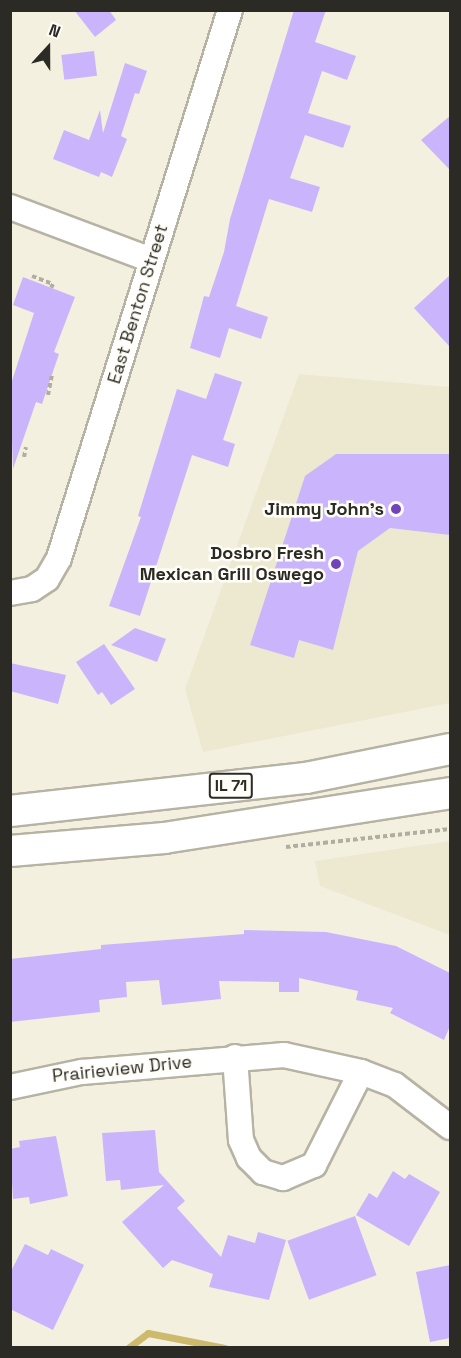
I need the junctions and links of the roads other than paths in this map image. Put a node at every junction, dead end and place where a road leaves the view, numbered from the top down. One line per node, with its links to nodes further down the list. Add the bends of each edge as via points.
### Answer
1 (221, 16): 3 (street, East Benton Street)
2 (10, 207): 3 (street)
3 (151, 261): 4 (street, East Benton Street, via 59,558 47,579)
4 (21, 591)
5 (450, 749): 7 (main road, IL 71, via 306,778)
6 (450, 793): 8 (main road, IL 71, via 175,837)
7 (10, 811)
8 (10, 851)
9 (235, 1057): 10 (street, Prairieview Drive, via 284,1055); 10 (street, via 240,1140 249,1158 263,1172 283,1178 314,1165); 11 (street, Prairieview Drive, via 82,1072)
10 (362, 1072): 12 (street, Prairieview Drive, via 395,1085)
11 (10, 1087)
12 (450, 1127)

